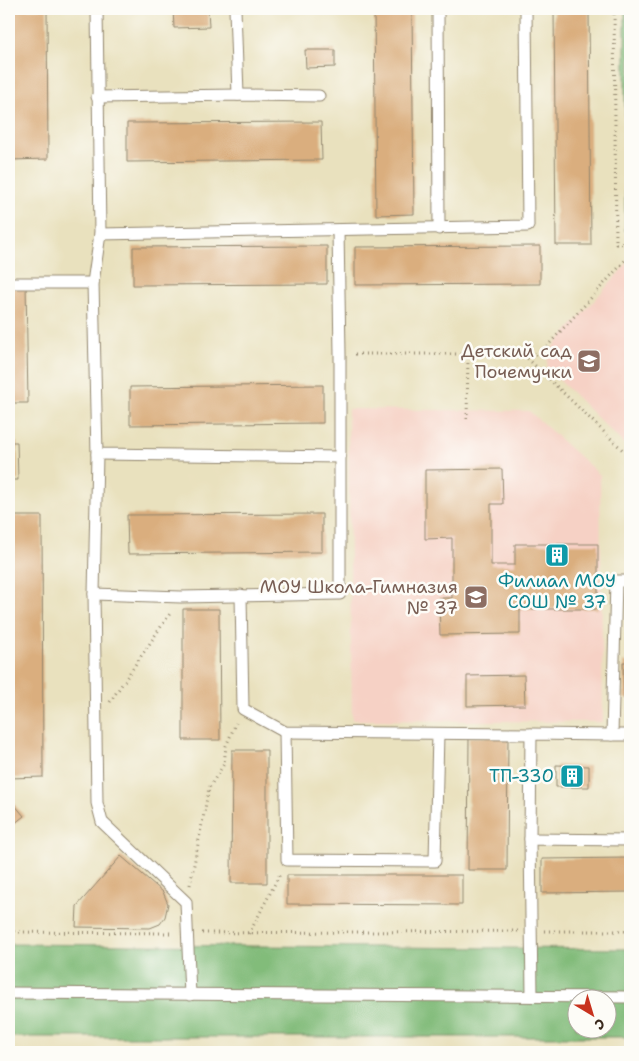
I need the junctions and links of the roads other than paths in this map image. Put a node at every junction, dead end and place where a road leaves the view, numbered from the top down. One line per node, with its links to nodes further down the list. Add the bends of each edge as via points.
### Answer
1 (97, 9): 7 (lane)
2 (236, 9): 5 (lane)
3 (438, 9): 8 (lane)
4 (526, 9): 8 (lane, via 528,226)
5 (238, 95): 6 (lane); 7 (lane)
6 (319, 96)
7 (98, 97): 10 (lane)
8 (439, 229): 9 (lane)
9 (338, 230): 10 (lane); 14 (lane)
10 (100, 234): 11 (lane)
11 (93, 283): 12 (lane); 13 (lane)
12 (9, 284)
13 (97, 454): 14 (lane); 16 (lane)
14 (340, 457): 17 (lane, via 340,594)
15 (630, 581): 21 (lane, via 616,581)
16 (94, 594): 17 (lane); 26 (lane, via 97,803 102,822 186,902)
17 (241, 595): 18 (lane, via 243,709)
18 (285, 732): 19 (lane); 19 (lane, via 287,860 436,861)
19 (438, 734): 20 (lane)
20 (531, 734): 21 (lane); 23 (lane)
21 (612, 734): 22 (lane)
22 (630, 735)
23 (530, 839): 24 (lane); 27 (lane)
24 (630, 840)
25 (9, 993): 26 (lane)
26 (190, 995): 27 (lane)
27 (532, 996): 28 (lane)
28 (630, 997)

